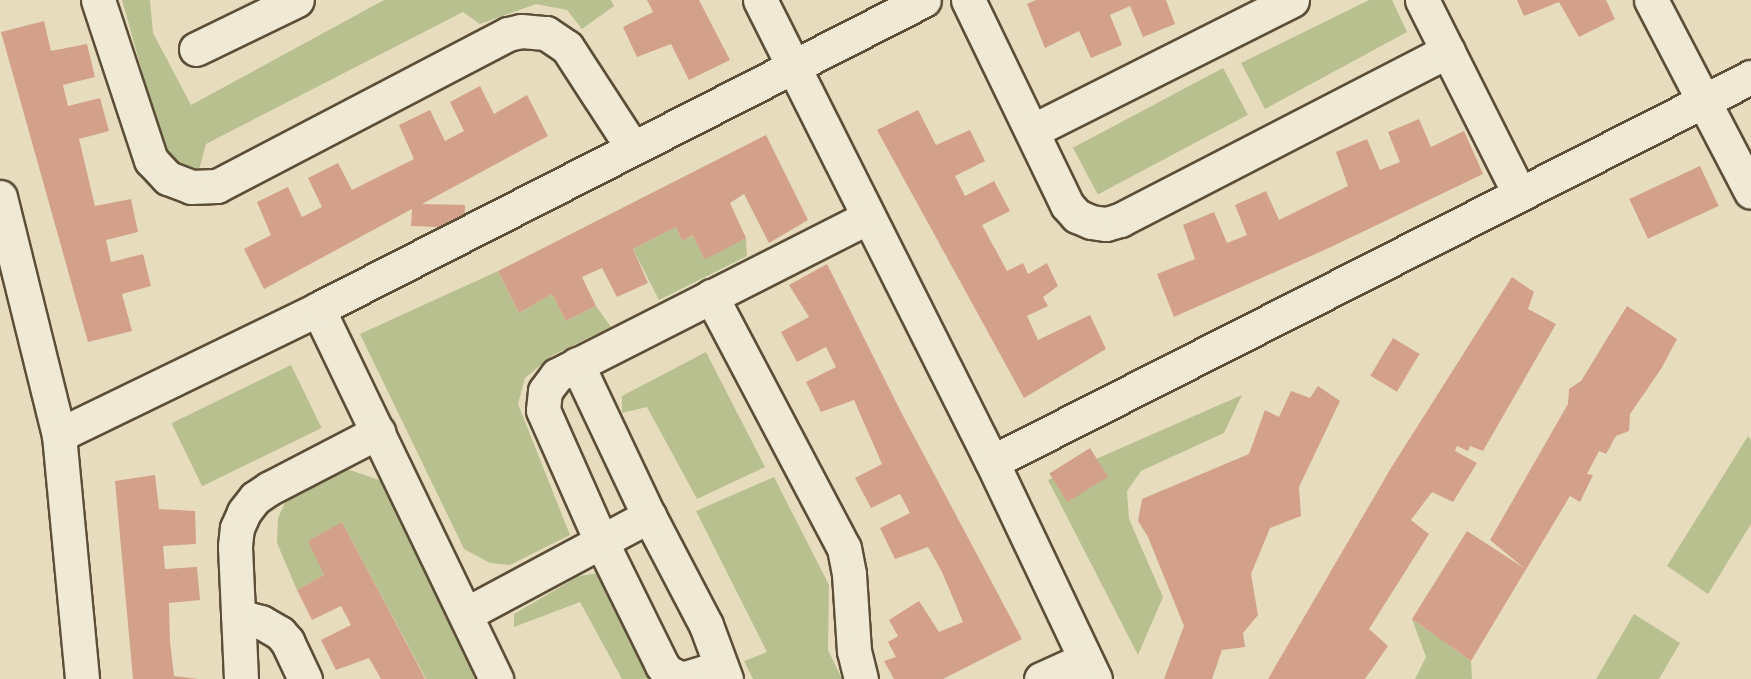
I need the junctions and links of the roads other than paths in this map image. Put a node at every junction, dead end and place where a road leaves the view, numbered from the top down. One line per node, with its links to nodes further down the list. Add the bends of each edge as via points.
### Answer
1 (98, 0): 15 (street, via 151,160 168,178 191,187 217,186 508,34 521,31 546,33 567,47)
2 (297, 0): 9 (street)
3 (760, 0): 11 (street)
4 (924, 0): 11 (street)
5 (968, 0): 14 (street)
6 (1292, 0): 14 (street)
7 (1422, 0): 10 (street)
8 (1652, 0): 13 (street)
9 (196, 49)
10 (1448, 51): 14 (street, via 1106,224 1077,216 1067,205); 17 (street)
11 (793, 66): 15 (street); 19 (street)
12 (1751, 77): 13 (street)
13 (1706, 102): 16 (street); 17 (street)
14 (1032, 131)
15 (633, 147): 21 (street)
16 (1751, 192)
17 (1519, 193): 25 (street)
18 (0, 197): 24 (street)
19 (868, 217): 20 (street); 25 (street)
20 (711, 296): 22 (street); 36 (street, via 844,548 854,651)
21 (318, 309): 23 (street); 24 (street)
22 (577, 364): 26 (street); 27 (street, via 550,382 543,410)
23 (378, 432): 28 (street); 29 (street, via 270,488 244,512 235,546)
24 (59, 435): 32 (street)
25 (992, 462): 30 (street)
26 (649, 516): 27 (street); 31 (street, via 706,625)
27 (601, 541): 28 (street); 31 (street, via 667,672 682,679)
28 (466, 614): 35 (street)
29 (238, 616): 33 (street); 34 (street, via 261,622 280,633 288,641)
30 (1090, 669): 37 (street)
31 (724, 673)
32 (82, 679)
33 (241, 679)
34 (305, 679)
35 (496, 679)
36 (861, 679)
37 (1041, 679)

